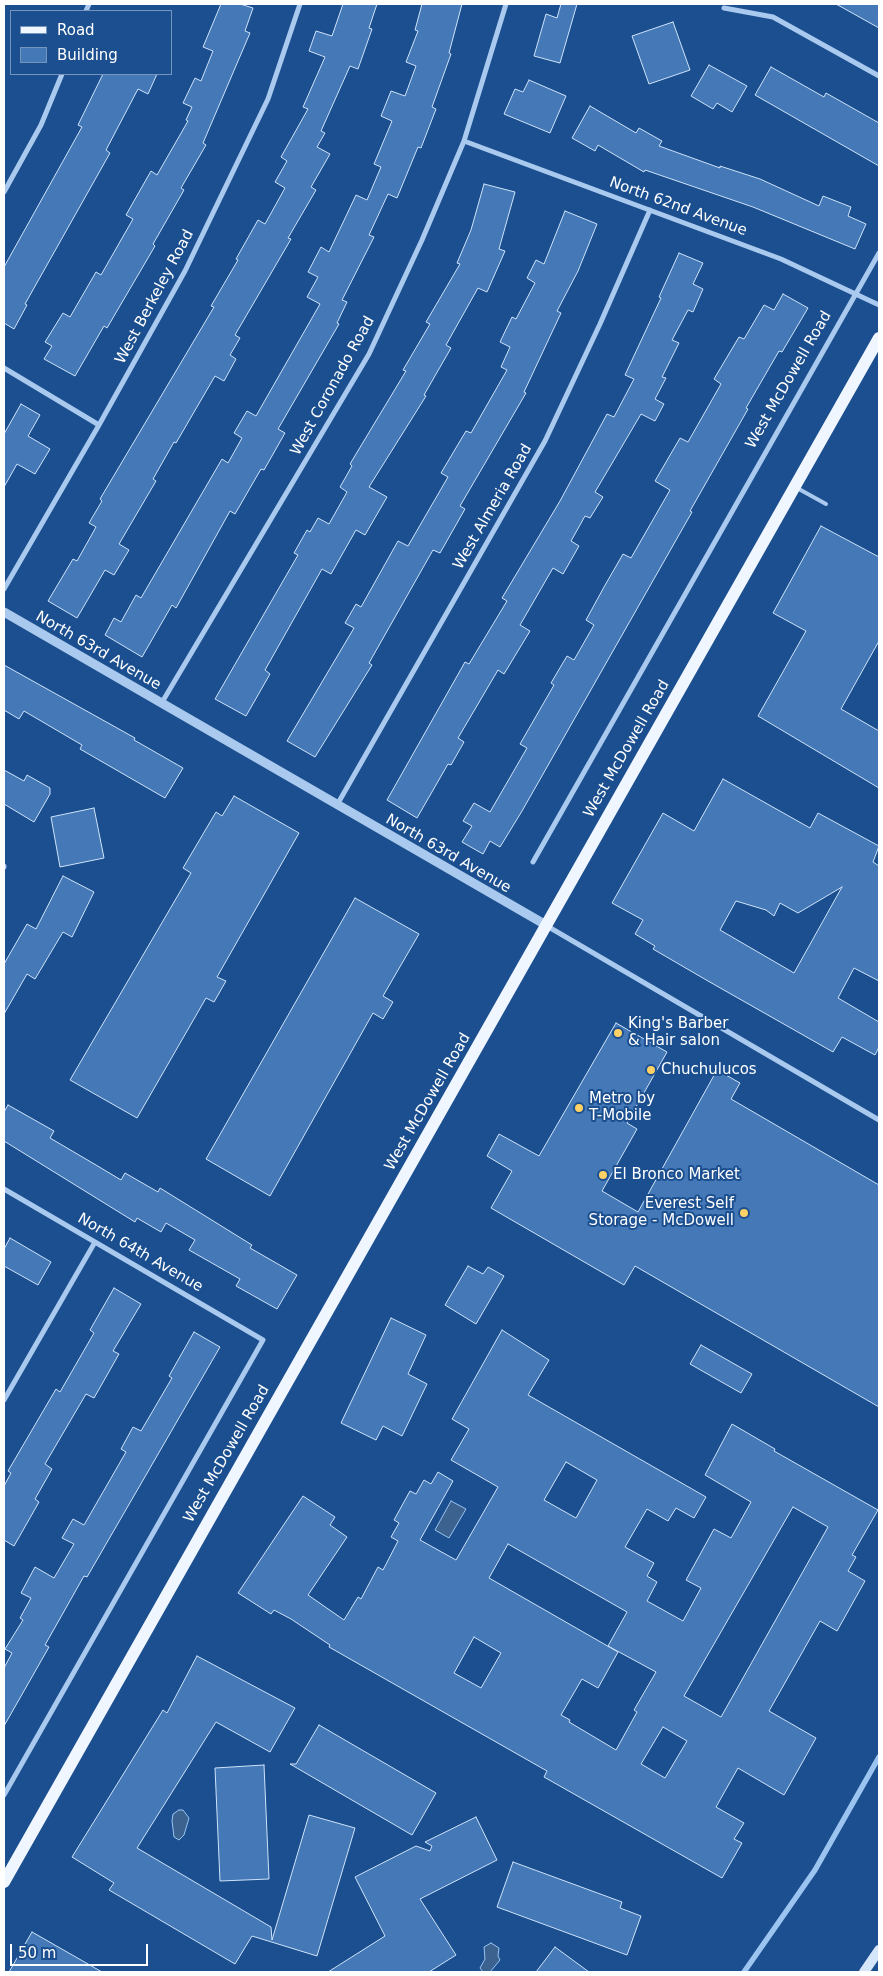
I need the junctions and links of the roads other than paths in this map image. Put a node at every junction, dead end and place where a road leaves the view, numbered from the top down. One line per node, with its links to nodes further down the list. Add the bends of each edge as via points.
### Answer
1 (300, 4): 14 (street, West Berkeley Road, via 268,99 229,183 185,271)
2 (506, 4): 6 (street, West Coronado Road)
3 (724, 8): 5 (street, via 773,16)
4 (62, 75): 7 (street, via 41,125)
5 (879, 76)
6 (464, 141): 8 (street, North 62nd Avenue); 19 (street, West Coronado Road, via 369,354)
7 (4, 192)
8 (650, 210): 10 (street, North 62nd Avenue, via 782,259); 20 (street, West Almeria Road, via 545,441)
9 (879, 253): 10 (street, West McDowell Road)
10 (856, 293): 11 (street, North 62nd Avenue); 21 (street, West McDowell Road)
11 (879, 305)
12 (879, 338): 15 (main road, West McDowell Road)
13 (4, 368): 14 (street)
14 (99, 426): 17 (street, West Berkeley Road)
15 (795, 487): 16 (lane); 22 (main road, West McDowell Road)
16 (826, 504)
17 (4, 589)
18 (4, 612): 19 (street, North 63rd Avenue)
19 (162, 704): 20 (street, North 63rd Avenue)
20 (337, 805): 22 (street, North 63rd Avenue)
21 (534, 862)
22 (546, 925): 23 (street, North 63rd Avenue); 29 (main road, West McDowell Road)
23 (879, 1120)
24 (4, 1189): 25 (street, North 64th Avenue)
25 (95, 1242): 26 (street, North 64th Avenue); 27 (street)
26 (263, 1340): 28 (street, West McDowell Road)
27 (4, 1400)
28 (4, 1795)
29 (4, 1882)
30 (879, 1950): 31 (main road)
31 (864, 1972)

